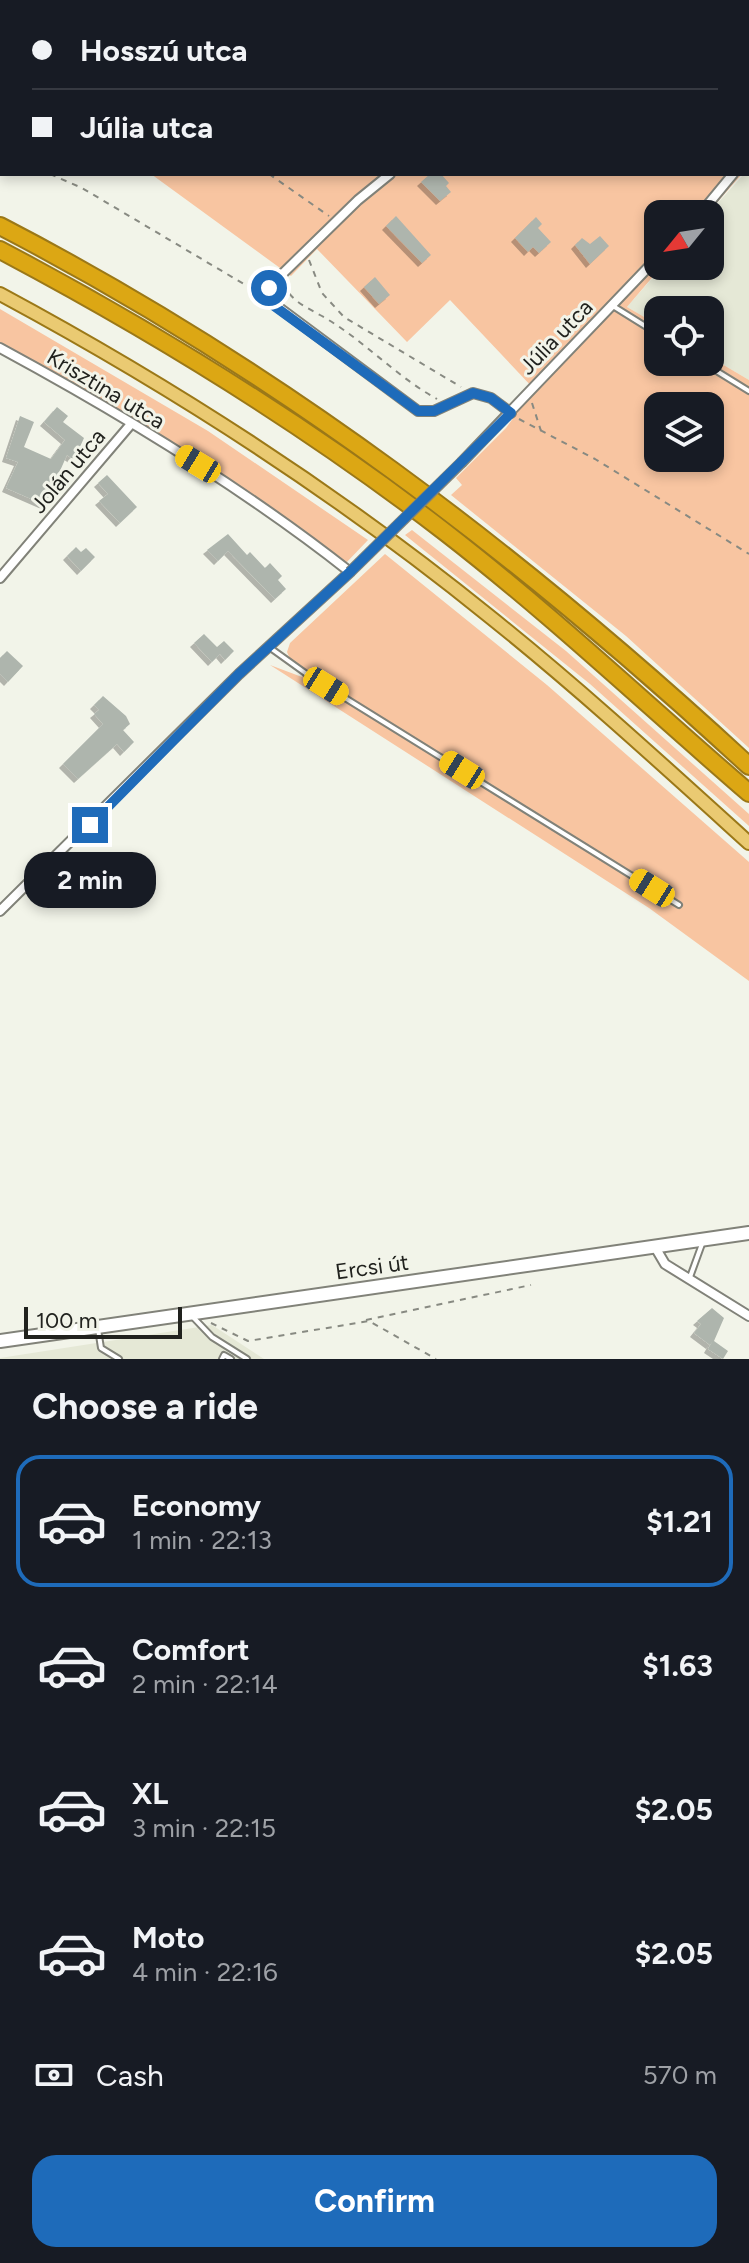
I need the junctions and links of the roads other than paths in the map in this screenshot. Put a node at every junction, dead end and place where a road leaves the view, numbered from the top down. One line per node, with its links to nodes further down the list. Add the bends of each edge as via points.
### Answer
1 (388, 176): 13 (street, via 283,273 266,298 409,406 426,412 473,393)
2 (731, 176): 3 (street)
3 (712, 200)
4 (0, 226): 18 (highway, via 76,265 312,410 460,517 599,631)
5 (0, 250): 19 (highway, via 148,332 446,532 607,665)
6 (644, 272): 8 (street, Júlia utca)
7 (0, 294): 20 (main road, via 197,406 353,512 490,616)
8 (612, 306): 9 (lane); 13 (street, Júlia utca)
9 (644, 325)
10 (0, 348): 14 (street, Krisztina utca)
11 (724, 376): 12 (lane)
12 (749, 391)
13 (511, 413): 15 (street, Júlia utca, bridge)
14 (131, 424): 15 (street, Krisztina utca, via 251,497); 16 (street, Jolán utca)
15 (350, 572): 17 (street, Júlia utca)
16 (0, 578)
17 (269, 647): 21 (lane); 22 (street, Júlia utca)
18 (749, 766)
19 (749, 793)
20 (749, 843)
21 (679, 905)
22 (0, 911)
23 (749, 1233): 24 (main road, Ercsi út)
24 (703, 1239): 25 (main road, Ercsi út); 26 (lane)
25 (655, 1247): 26 (street, via 665,1264); 28 (main road, Ercsi út)
26 (689, 1279): 27 (street)
27 (749, 1316)
28 (194, 1319): 29 (main road, Ercsi út); 34 (lane)
29 (98, 1327): 30 (main road, Ercsi út); 31 (lane, via 101,1348)
30 (0, 1341)
31 (119, 1359)
32 (222, 1359): 33 (lane)
33 (231, 1359)
34 (247, 1359)

